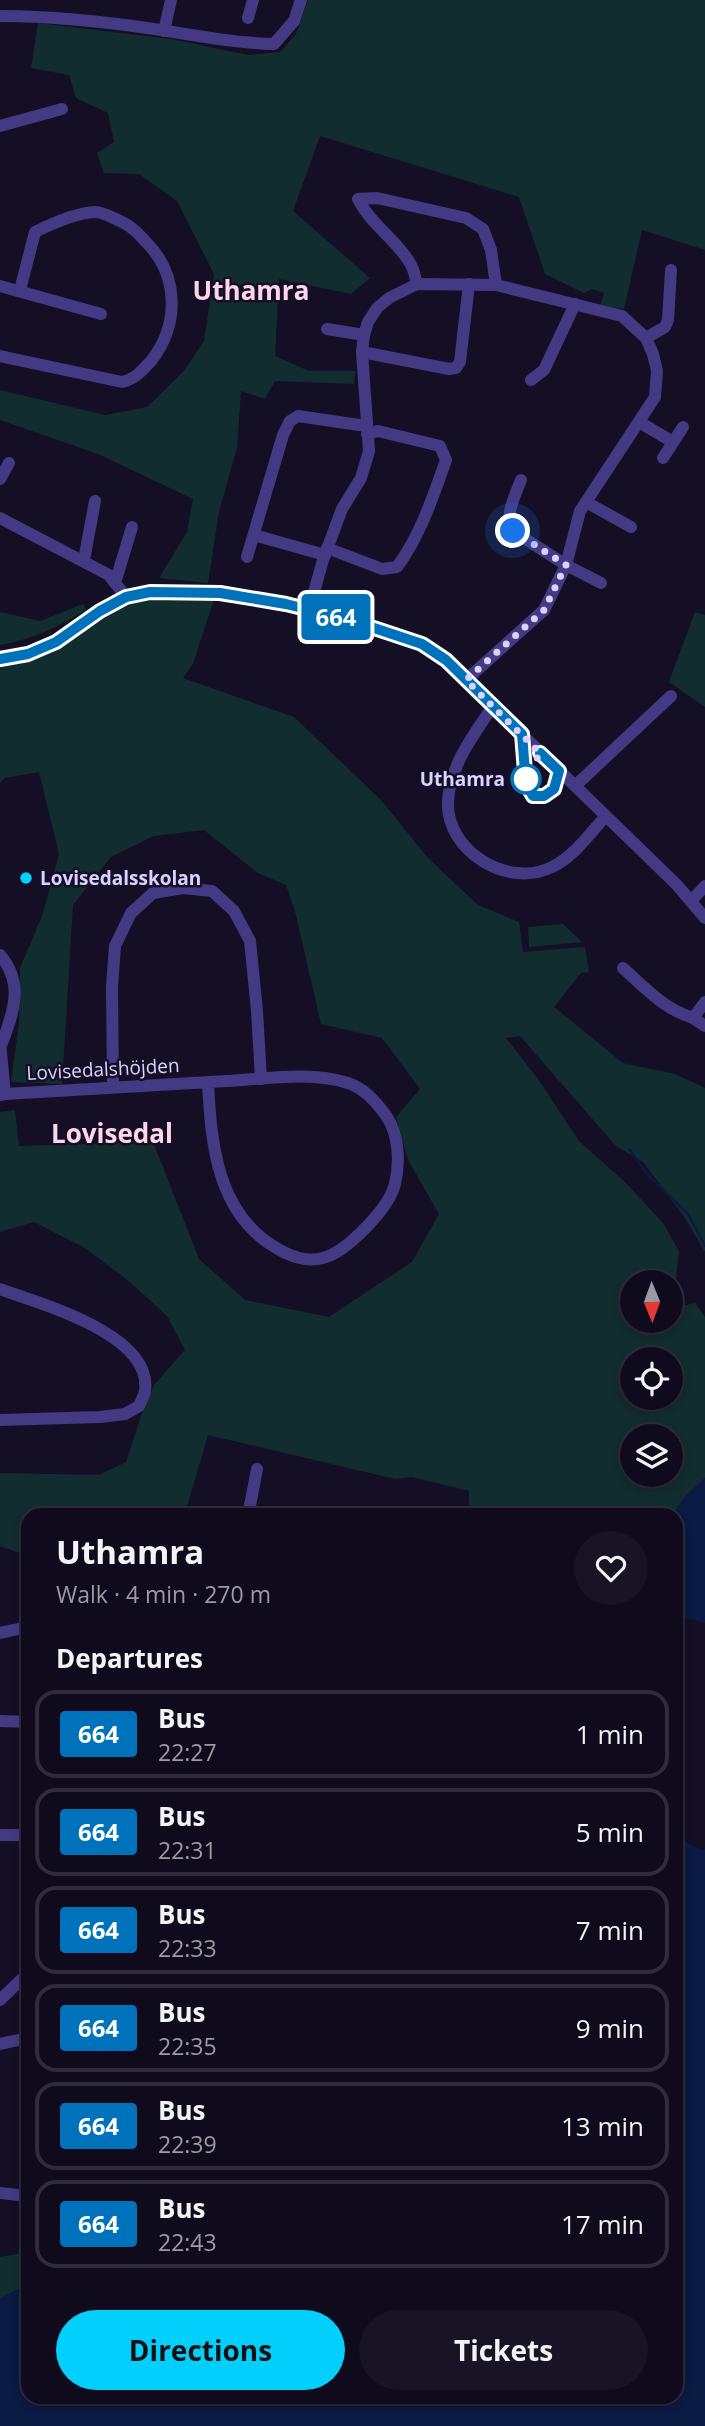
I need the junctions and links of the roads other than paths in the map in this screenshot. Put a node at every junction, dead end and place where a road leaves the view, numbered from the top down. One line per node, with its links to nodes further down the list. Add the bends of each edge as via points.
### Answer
1 (253, 0): 5 (street)
2 (301, 0): 6 (street, via 295,22 274,44)
3 (171, 4): 6 (street)
4 (0, 16): 6 (street, via 39,16)
5 (248, 18)
6 (164, 31)
7 (62, 109): 8 (street)
8 (0, 126)
9 (671, 270): 19 (street, via 668,320 665,327)
10 (417, 284): 11 (street); 12 (street, via 412,265 365,215 358,199 377,198 466,218 483,229); 18 (street, via 377,307)
11 (469, 284): 12 (street); 20 (street, via 456,368)
12 (496, 285): 15 (street)
13 (0, 286): 14 (street)
14 (20, 290): 16 (street); 21 (street, via 35,232 57,221 97,212 130,226 163,261 170,281 169,330 160,350 141,372 122,382)
15 (575, 304): 19 (street, via 622,316); 22 (street, via 544,370)
16 (101, 314)
17 (327, 329): 18 (street)
18 (364, 335): 20 (street)
19 (646, 338): 23 (street, via 657,371 655,397)
20 (362, 352): 25 (street)
21 (0, 356)
22 (531, 380)
23 (639, 422): 26 (street); 32 (street)
24 (683, 427): 26 (street)
25 (367, 430): 36 (street, via 298,416 290,421); 37 (street, via 369,451 361,478 342,509); 37 (street, via 440,446 446,460 431,502 397,567 382,569)
26 (673, 442): 27 (street)
27 (663, 458)
28 (9, 463): 29 (street)
29 (0, 479)
30 (521, 480): 40 (street, via 509,525)
31 (95, 501): 39 (street)
32 (586, 502): 35 (street); 40 (street)
33 (0, 518): 39 (street)
34 (132, 527): 41 (street)
35 (631, 527)
36 (254, 535): 37 (street); 38 (street)
37 (326, 552): 44 (street)
38 (247, 557)
39 (84, 561): 41 (street)
40 (566, 565): 42 (street); 46 (street, via 544,610)
41 (115, 583): 43 (street)
42 (601, 583)
43 (126, 597): 44 (street, via 150,592 220,593); 45 (street, via 56,642)
44 (309, 610): 46 (street, via 422,644)
45 (0, 659)
46 (466, 680): 48 (street)
47 (671, 696): 49 (street)
48 (493, 706): 49 (street); 50 (street, via 452,779 448,803 452,828 466,848 506,871 551,868 569,856)
49 (575, 786): 50 (street)
50 (606, 816): 52 (street)
51 (705, 886): 52 (street)
52 (691, 901): 53 (street)
53 (705, 918)
54 (0, 955): 59 (street, via 10,967 16,992)
55 (623, 968): 57 (street, via 661,1003)
56 (705, 1002): 57 (street)
57 (693, 1018): 58 (street)
58 (705, 1026)
59 (1, 1042): 63 (street)
60 (261, 1079): 61 (street, Lovisedalshöjden); 61 (street, Lovisedalshöjden, via 315,1076 351,1083 377,1102 393,1126 398,1157 395,1186 348,1246 323,1258 296,1259 267,1243 238,1216 219,1175); 62 (street, via 250,941 234,911 212,891 183,888 153,893 131,913 116,946)
61 (208, 1082): 62 (street, Lovisedalshöjden)
62 (113, 1087): 63 (street, Lovisedalshöjden)
63 (2, 1094)
64 (0, 1289): 65 (street, via 101,1328 127,1347 143,1371 145,1390 139,1406 125,1414)
65 (0, 1420)
66 (257, 1469): 67 (street)
67 (250, 1508)
68 (21, 1628): 69 (street)
69 (0, 1633)
70 (0, 1721): 71 (street)
71 (21, 1722)
72 (0, 1835): 73 (street)
73 (21, 1835)
74 (21, 1980): 75 (street)
75 (0, 2000)
76 (21, 2040): 77 (street)
77 (3, 2044)
78 (0, 2193): 79 (street)
79 (21, 2195)

